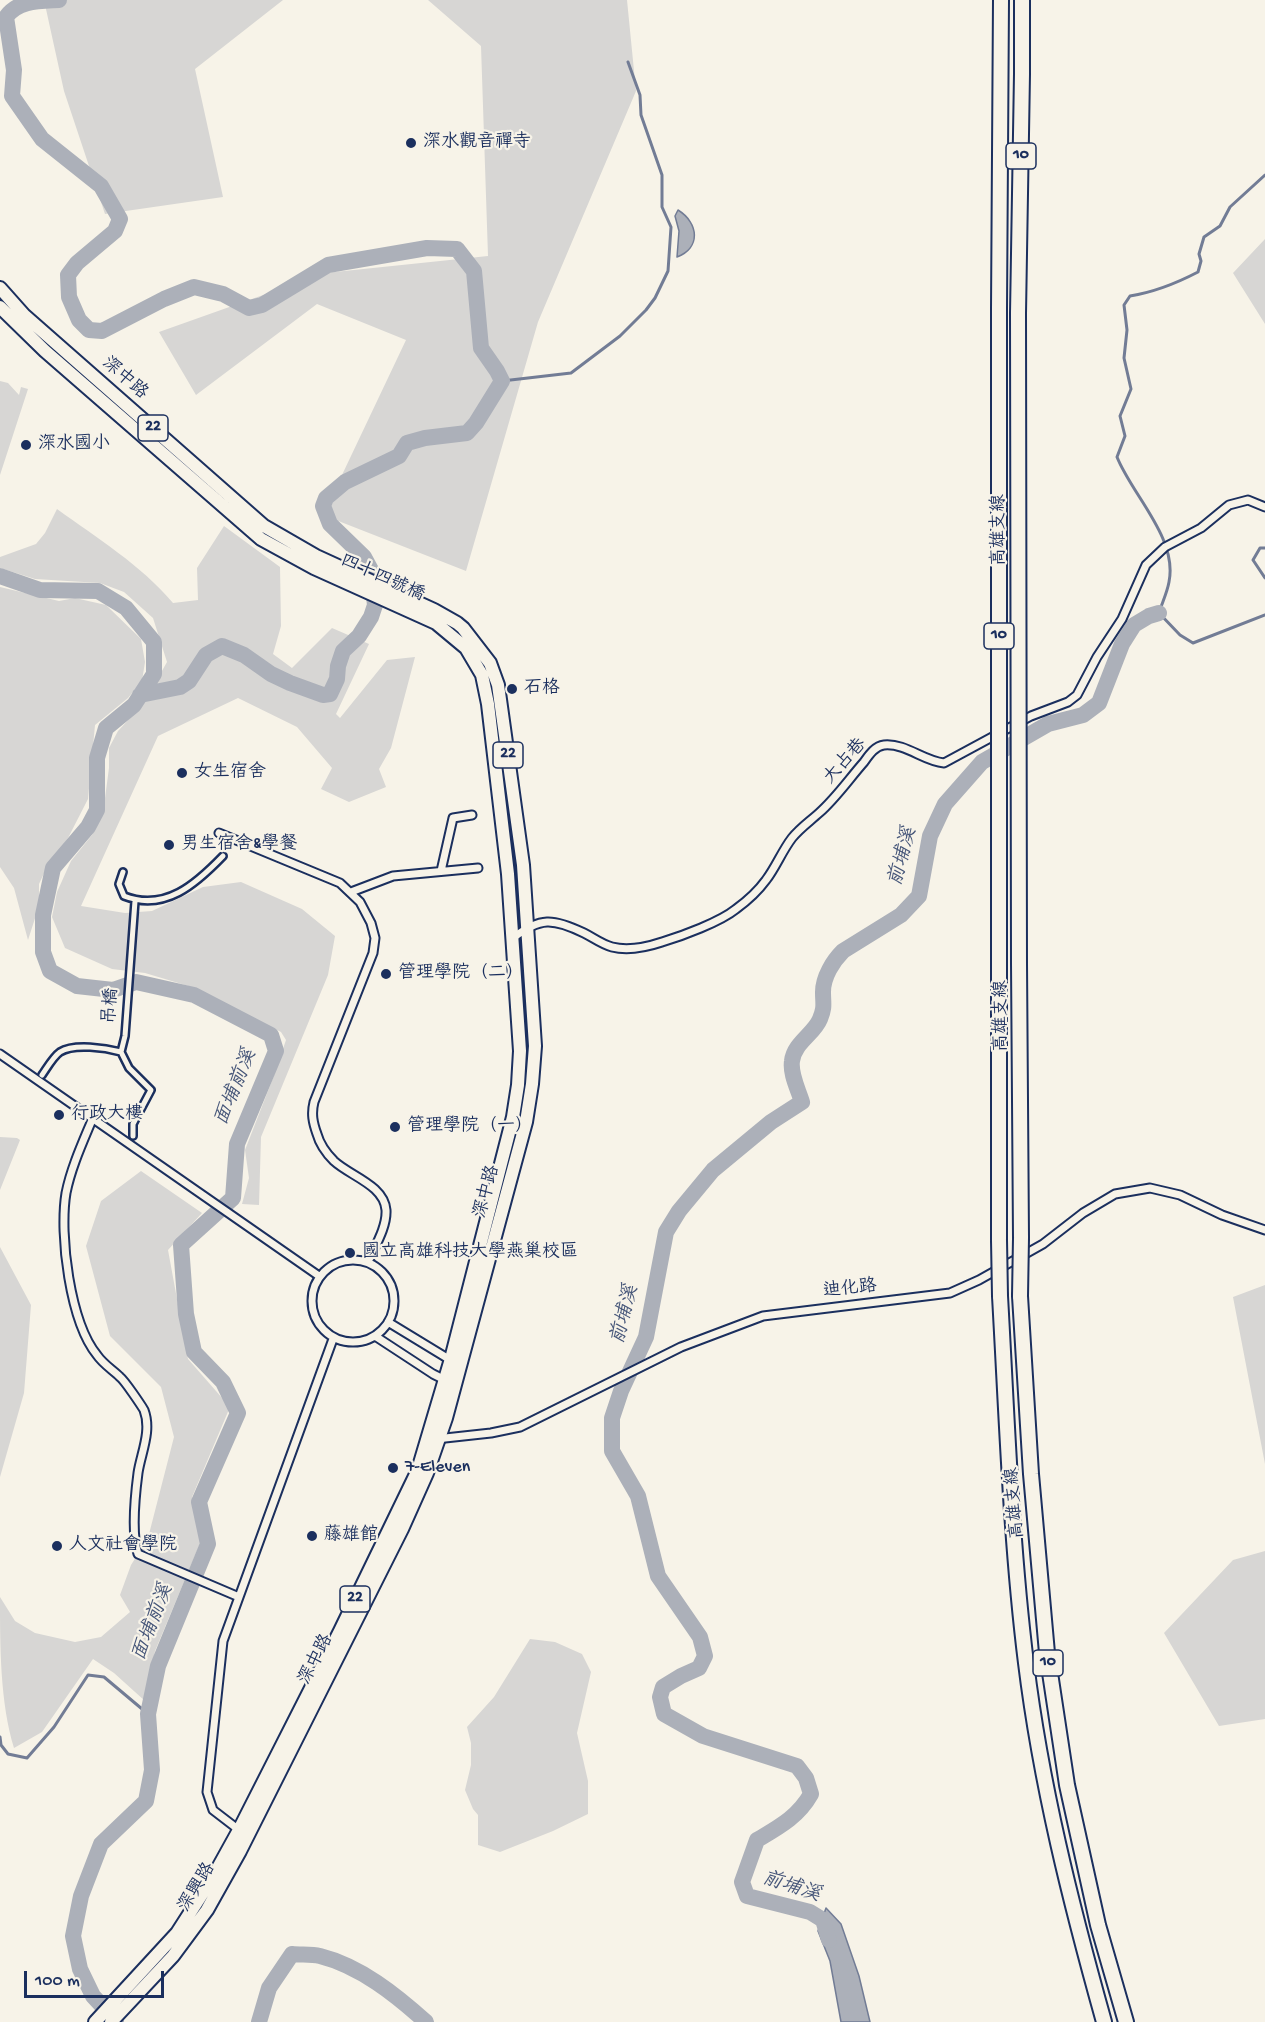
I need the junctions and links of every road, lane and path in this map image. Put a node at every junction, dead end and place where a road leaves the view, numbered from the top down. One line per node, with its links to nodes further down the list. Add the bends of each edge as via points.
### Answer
1 (1001, 0): 38 (highway, 高雄支線 / 10, bridge, via 1000,1296 1026,1663 1047,1794)
2 (1022, 0): 39 (highway, 高雄支線 / 10, bridge, via 1018,313 1020,1296 1047,1653 1067,1785 1098,1925)
3 (0, 288): 6 (main road, 深中路 / 22, via 24,315 264,526)
4 (0, 307): 6 (main road, 深中路 / 22, via 261,539)
5 (1265, 507): 17 (street, 大占巷, via 1248,500 1229,505 1201,528 1166,547 1146,566 1122,619 1077,695 1068,702 1031,716 944,763 893,745 882,745 872,752 839,793 803,825 766,880 735,911 699,928 638,948 615,948 559,924)
6 (315, 562): 7 (main road, 四十四號橋 / 22); 8 (main road, 四十四號橋 / 22)
7 (434, 610): 17 (main road, 深中路 / 22, via 463,628 490,663 498,685)
8 (436, 623): 18 (main road, 深中路 / 22, via 466,648 482,675)
9 (472, 815): 14 (street, via 453,818)
10 (219, 833): 15 (street, via 339,883)
11 (223, 856): 16 (street, via 191,887 163,900)
12 (478, 868): 14 (street)
13 (123, 872): 16 (street, via 119,884 124,896)
14 (441, 872): 15 (street, via 393,876)
15 (351, 892): 25 (street, via 371,923 373,953 314,1102 313,1123 321,1146 334,1162 383,1197 385,1223)
16 (135, 901): 19 (street, 吊橋)
17 (532, 925): 18 (street); 31 (main road, 深中路 / 22, via 535,1046 526,1122)
18 (513, 938): 30 (main road, 深中路 / 22, via 520,1051 518,1085)
19 (121, 1052): 21 (street, via 105,1048 59,1052); 23 (street, via 129,1068 151,1090 134,1124)
20 (0, 1054): 22 (street)
21 (42, 1075)
22 (92, 1120): 26 (street); 34 (street, via 66,1194 68,1265 73,1302 86,1338 97,1356 123,1379 144,1411 147,1436 138,1473 134,1542 138,1554)
23 (133, 1136)
24 (1265, 1230): 33 (street, 迪化路, via 1180,1195 1150,1188 1115,1194 1043,1244 950,1293 764,1317 681,1347 520,1427)
25 (368, 1262): 26 (street, via 341,1261); 27 (street, via 384,1274 393,1291 394,1304)
26 (319, 1276): 29 (street, via 312,1294 313,1312 324,1333)
27 (388, 1322): 28 (street); 30 (street)
28 (375, 1336): 29 (street, via 350,1343); 32 (street)
29 (333, 1339): 34 (street)
30 (451, 1359): 31 (street); 32 (main road, 深中路 / 22)
31 (458, 1375): 32 (street); 33 (main road, 深中路 / 22)
32 (445, 1380): 33 (main road, 深中路 / 22)
33 (434, 1439): 35 (main road, 深中路 / 22)
34 (239, 1597): 35 (street, via 223,1641 207,1792 213,1810)
35 (243, 1832): 36 (main road, 深興路 / 22, via 177,1934); 37 (main road, 深興路 / 22, via 207,1910 173,1956)
36 (95, 2022)
37 (111, 2022)
38 (1104, 2022)
39 (1126, 2022)

